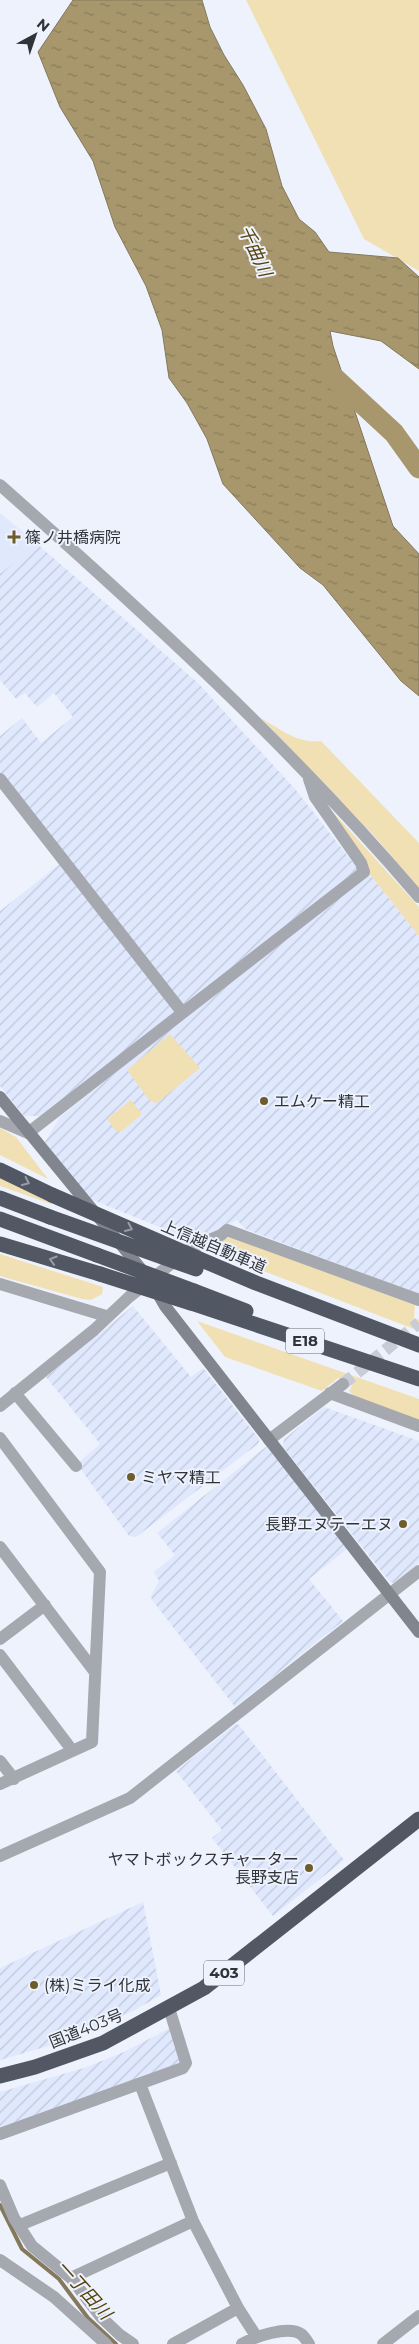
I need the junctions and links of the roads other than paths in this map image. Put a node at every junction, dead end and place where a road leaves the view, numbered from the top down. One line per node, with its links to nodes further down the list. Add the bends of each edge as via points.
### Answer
1 (0, 485): 2 (street, via 203,668)
2 (308, 775): 4 (street); 5 (street, via 315,797 364,872)
3 (0, 779): 5 (street)
4 (419, 897)
5 (182, 1012): 8 (street)
6 (0, 1097): 8 (street)
7 (0, 1121): 8 (street)
8 (28, 1133): 14 (street)
9 (0, 1170): 13 (highway, 上信越自動車道 / E18, one-way to 13, bridge)
10 (0, 1198): 13 (highway, 上信越自動車道 / E18, bridge)
11 (0, 1219): 16 (highway, E18, bridge, via 97,1255)
12 (0, 1244): 16 (highway, E18, one-way to 12, bridge)
13 (196, 1264): 19 (highway, 上信越自動車道 / E18); 20 (highway, 上信越自動車道 / E18)
14 (150, 1280): 17 (street, via 191,1248 227,1230); 18 (street); 29 (street, via 165,1306)
15 (0, 1284): 18 (street)
16 (193, 1297): 21 (highway, E18); 22 (highway, E18)
17 (419, 1300)
18 (106, 1316): 24 (street, via 94,1330)
19 (419, 1345)
20 (419, 1351)
21 (419, 1374)
22 (419, 1379)
23 (343, 1384): 25 (street)
24 (15, 1393): 26 (street); 30 (street)
25 (330, 1393): 27 (street); 29 (street)
26 (0, 1406)
27 (419, 1426)
28 (0, 1438): 38 (street, via 100,1572)
29 (269, 1440): 33 (street)
30 (76, 1466)
31 (0, 1547): 34 (street)
32 (419, 1571): 33 (street)
33 (389, 1594): 35 (street); 44 (street, via 130,1798)
34 (45, 1605): 36 (street); 38 (street)
35 (419, 1632)
36 (0, 1639)
37 (0, 1655): 39 (street)
38 (95, 1672): 39 (street, via 92,1742)
39 (72, 1750): 41 (street)
40 (0, 1761): 41 (street)
41 (14, 1778): 42 (street)
42 (0, 1784)
43 (419, 1819): 45 (highway, 国道403号 / 403, via 211,1982)
44 (0, 1856)
45 (169, 2008): 46 (highway, 国道403号 / 403, via 103,2043); 47 (street, via 186,2063 183,2068)
46 (0, 2076)
47 (140, 2084): 48 (street); 49 (street)
48 (0, 2134)
49 (172, 2163): 51 (street); 52 (street)
50 (0, 2186): 52 (street)
51 (193, 2221): 54 (street); 55 (street)
52 (20, 2225): 54 (street, via 32,2246)
53 (0, 2260): 58 (street, via 54,2297)
54 (71, 2278): 59 (street, via 101,2317)
55 (238, 2308): 57 (street); 60 (street)
56 (419, 2316): 63 (street)
57 (256, 2336): 61 (street); 62 (street, via 292,2331 302,2334)
58 (106, 2344)
59 (133, 2344)
60 (173, 2344)
61 (242, 2344)
62 (309, 2344)
63 (383, 2344)

